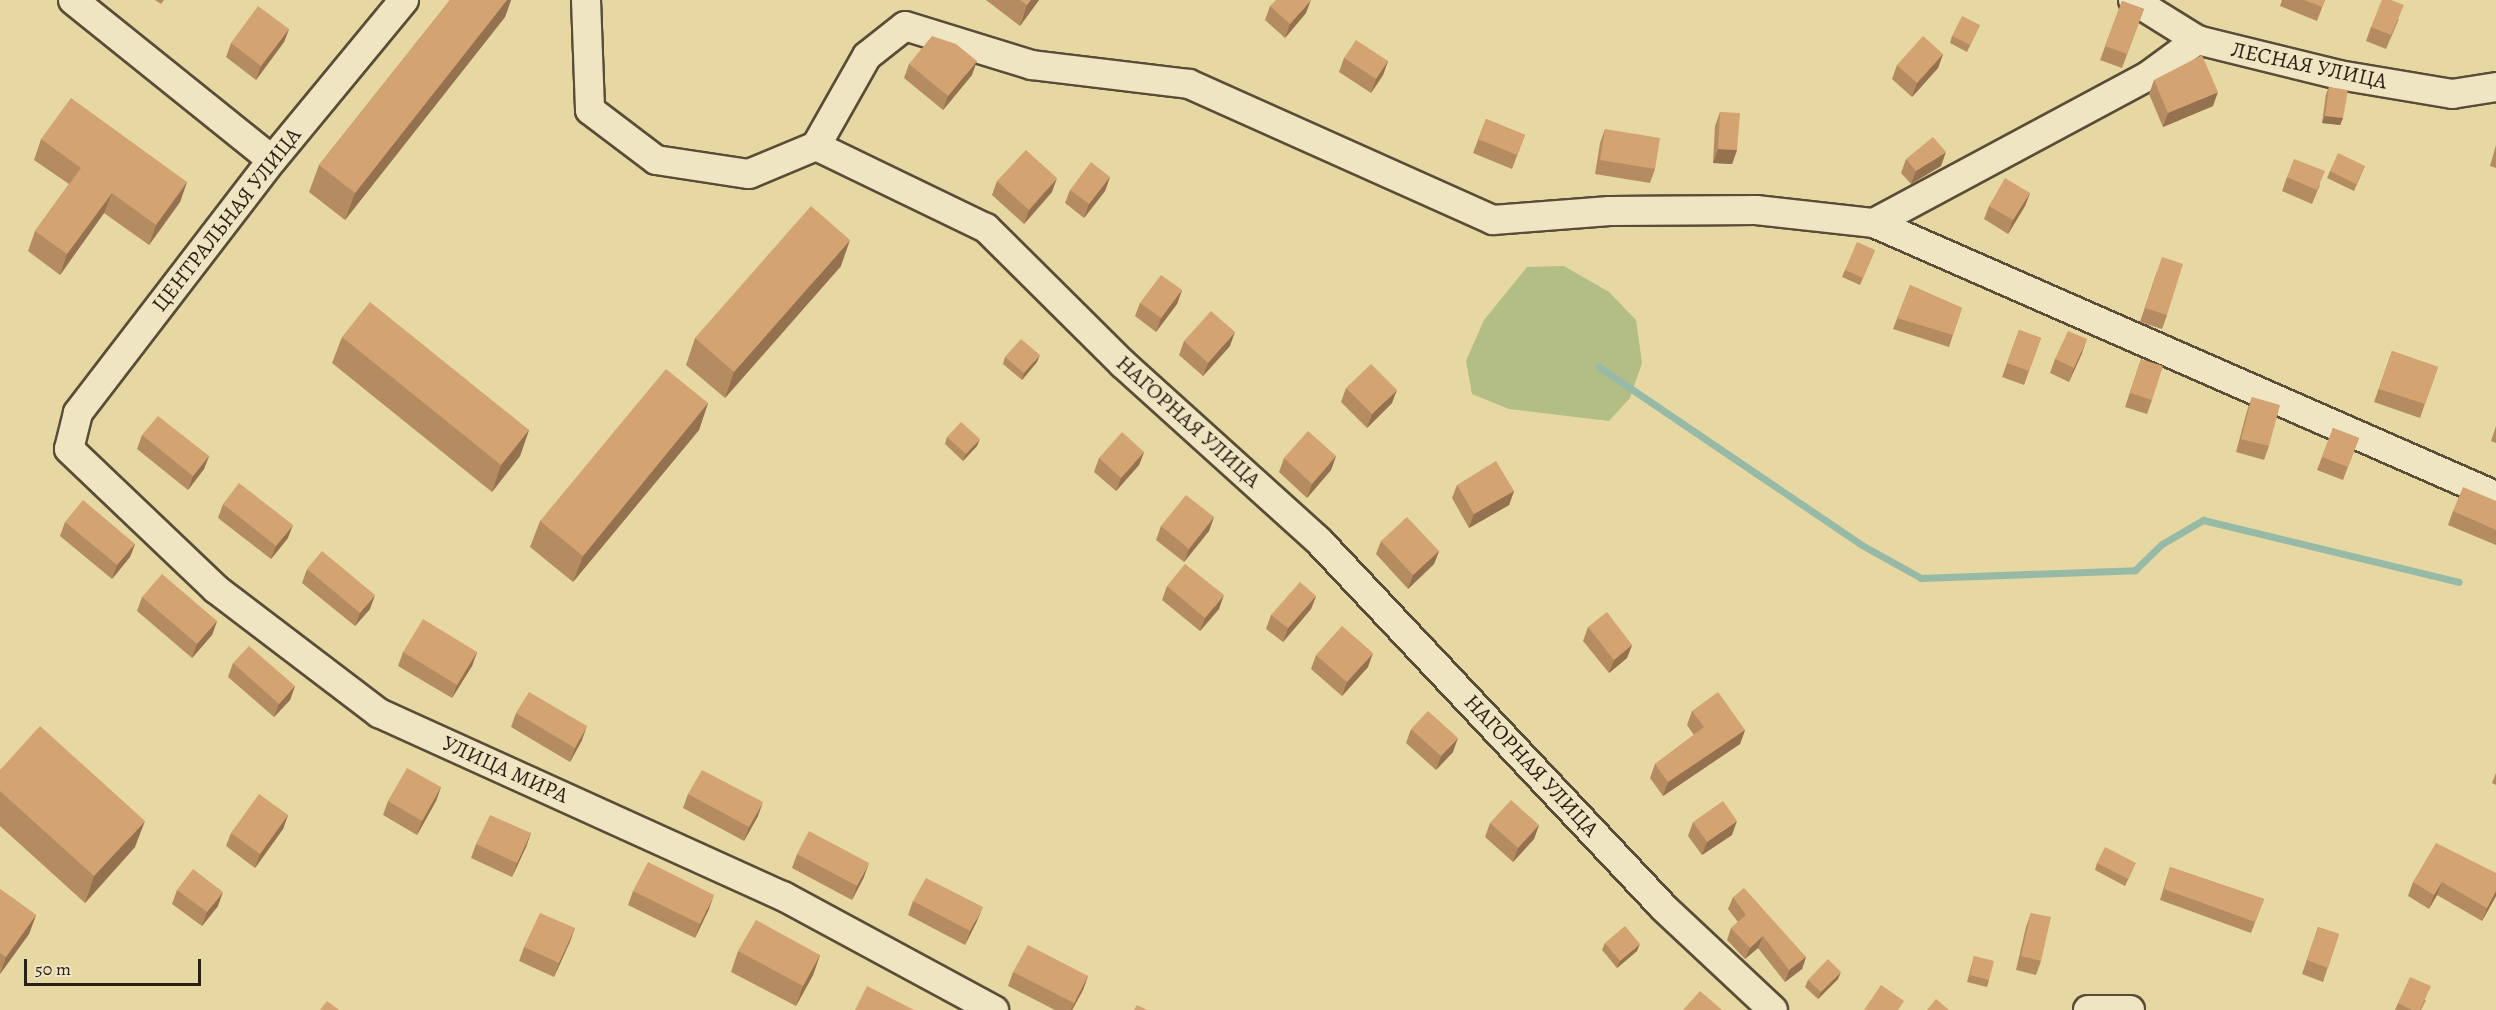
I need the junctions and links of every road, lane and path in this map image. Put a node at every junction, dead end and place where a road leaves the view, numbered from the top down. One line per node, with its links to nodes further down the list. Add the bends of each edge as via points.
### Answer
1 (74, 0): 8 (street)
2 (404, 0): 8 (street, ЦЕНТРАЛЬНАЯ УЛИЦА)
3 (586, 0): 7 (street, via 590,110 656,160 749,174)
4 (2133, 0): 5 (street, ЛЕСНАЯ УЛИЦА)
5 (2197, 40): 6 (street, ЛЕСНАЯ УЛИЦА, via 2339,75 2452,94); 9 (street, via 2148,76)
6 (2496, 87)
7 (816, 146): 9 (street, via 867,56 905,26 1032,65 1189,84 1493,220 1610,211 1756,210); 13 (street, НАГОРНАЯ УЛИЦА, via 986,228 1123,364 1318,540 1664,908)
8 (272, 160): 10 (street, ЦЕНТРАЛЬНАЯ УЛИЦА, via 78,413)
9 (1874, 223): 11 (street)
10 (69, 449): 12 (street, УЛИЦА МИРА, via 216,589 379,713 783,896)
11 (2496, 496)
12 (994, 1010)
13 (1773, 1010)
14 (2088, 1010): 15 (street)
15 (2130, 1010)

